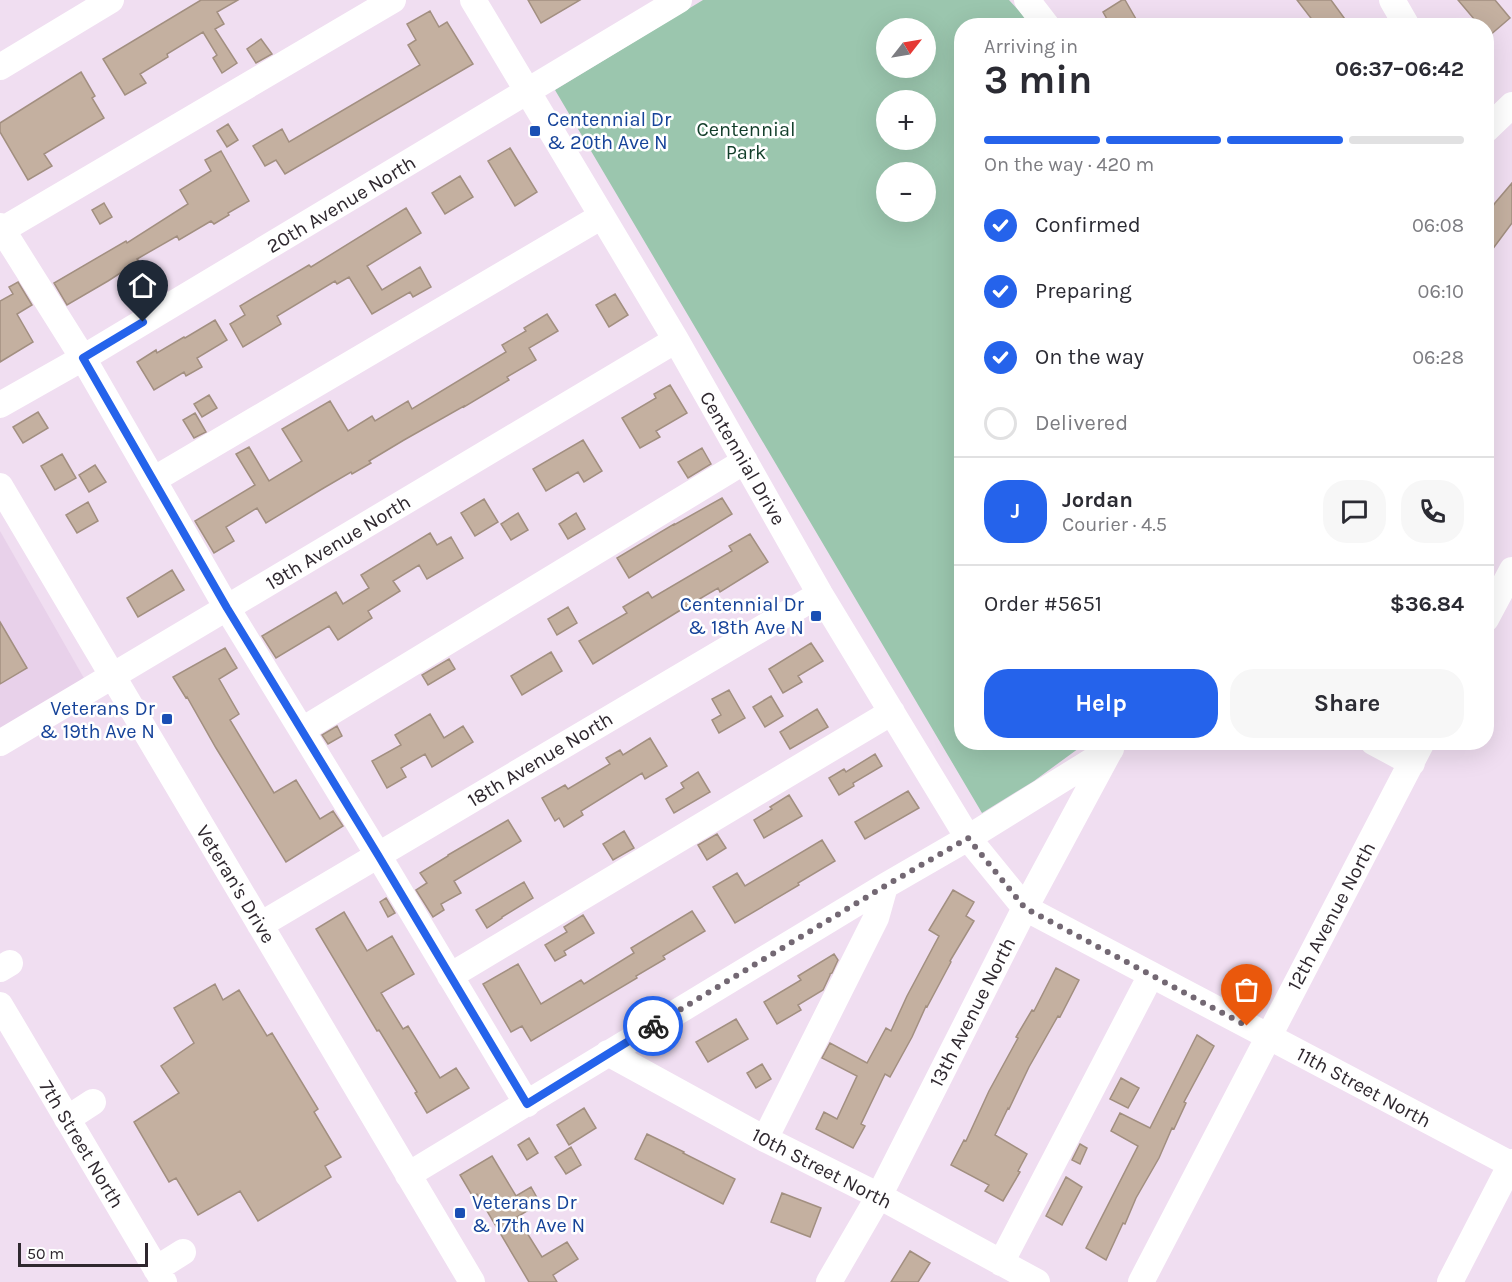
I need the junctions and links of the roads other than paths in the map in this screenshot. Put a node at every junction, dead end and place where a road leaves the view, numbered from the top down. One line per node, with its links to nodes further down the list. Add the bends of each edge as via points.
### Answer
1 (111, 0): 9 (street)
2 (393, 0): 14 (street)
3 (473, 0): 10 (street, Centennial Drive)
4 (679, 0): 10 (street, 20th Avenue North)
5 (1027, 0): 7 (street)
6 (1392, 0): 8 (street)
7 (1041, 18)
8 (1402, 18)
9 (0, 67)
10 (527, 92): 13 (street, Centennial Drive); 16 (street, 20th Avenue North)
11 (1512, 105): 12 (street)
12 (1494, 122)
13 (602, 216): 15 (street, Centennial Drive); 19 (street)
14 (1, 228): 16 (street)
15 (676, 340): 18 (street, Centennial Drive); 24 (street, 19th Avenue North)
16 (83, 358): 17 (street, 20th Avenue North); 19 (street)
17 (0, 405)
18 (745, 461): 22 (street, Centennial Drive); 27 (street)
19 (153, 480): 24 (street)
20 (0, 486): 25 (street, Veteran's Drive)
21 (1512, 570): 23 (street)
22 (820, 594): 26 (street, Centennial Drive); 33 (street, 18th Avenue North)
23 (1494, 604)
24 (227, 608): 25 (street, 19th Avenue North); 27 (street)
25 (112, 676): 28 (street, 19th Avenue North, via 53,724); 36 (street, Veteran's Drive)
26 (892, 712): 32 (street, Centennial Drive); 38 (street)
27 (302, 730): 33 (street)
28 (0, 743)
29 (1107, 750): 32 (street)
30 (1111, 750): 35 (street, 13th Avenue North)
31 (1417, 753): 40 (street, 12th Avenue North)
32 (968, 838): 34 (street); 35 (street, Centennial Drive)
33 (378, 855): 36 (street, 18th Avenue North); 38 (street)
34 (885, 886): 41 (street); 45 (street, via 876,918)
35 (1025, 908): 37 (street, 11th Street North); 48 (street, 13th Avenue North)
36 (260, 925): 47 (street, Veteran's Drive)
37 (1152, 975): 40 (street, 11th Street North); 50 (street)
38 (450, 976): 43 (street)
39 (0, 1005): 44 (street, 7th Street North)
40 (1269, 1036): 46 (street, 11th Street North); 55 (street, 12th Avenue North)
41 (608, 1053): 43 (street); 45 (street, 10th Street North)
42 (93, 1102): 44 (street)
43 (527, 1104): 47 (street)
44 (67, 1119): 51 (street, 7th Street North)
45 (765, 1139): 48 (street, 10th Street North)
46 (1512, 1164): 56 (street)
47 (408, 1175): 52 (street, Veteran's Drive)
48 (879, 1196): 50 (street, 10th Street North); 53 (street, 13th Avenue North)
49 (183, 1252): 51 (street)
50 (1001, 1263): 54 (street, 10th Street North)
51 (160, 1275)
52 (472, 1282)
53 (829, 1282)
54 (1037, 1282)
55 (1141, 1282)
56 (1450, 1282)

